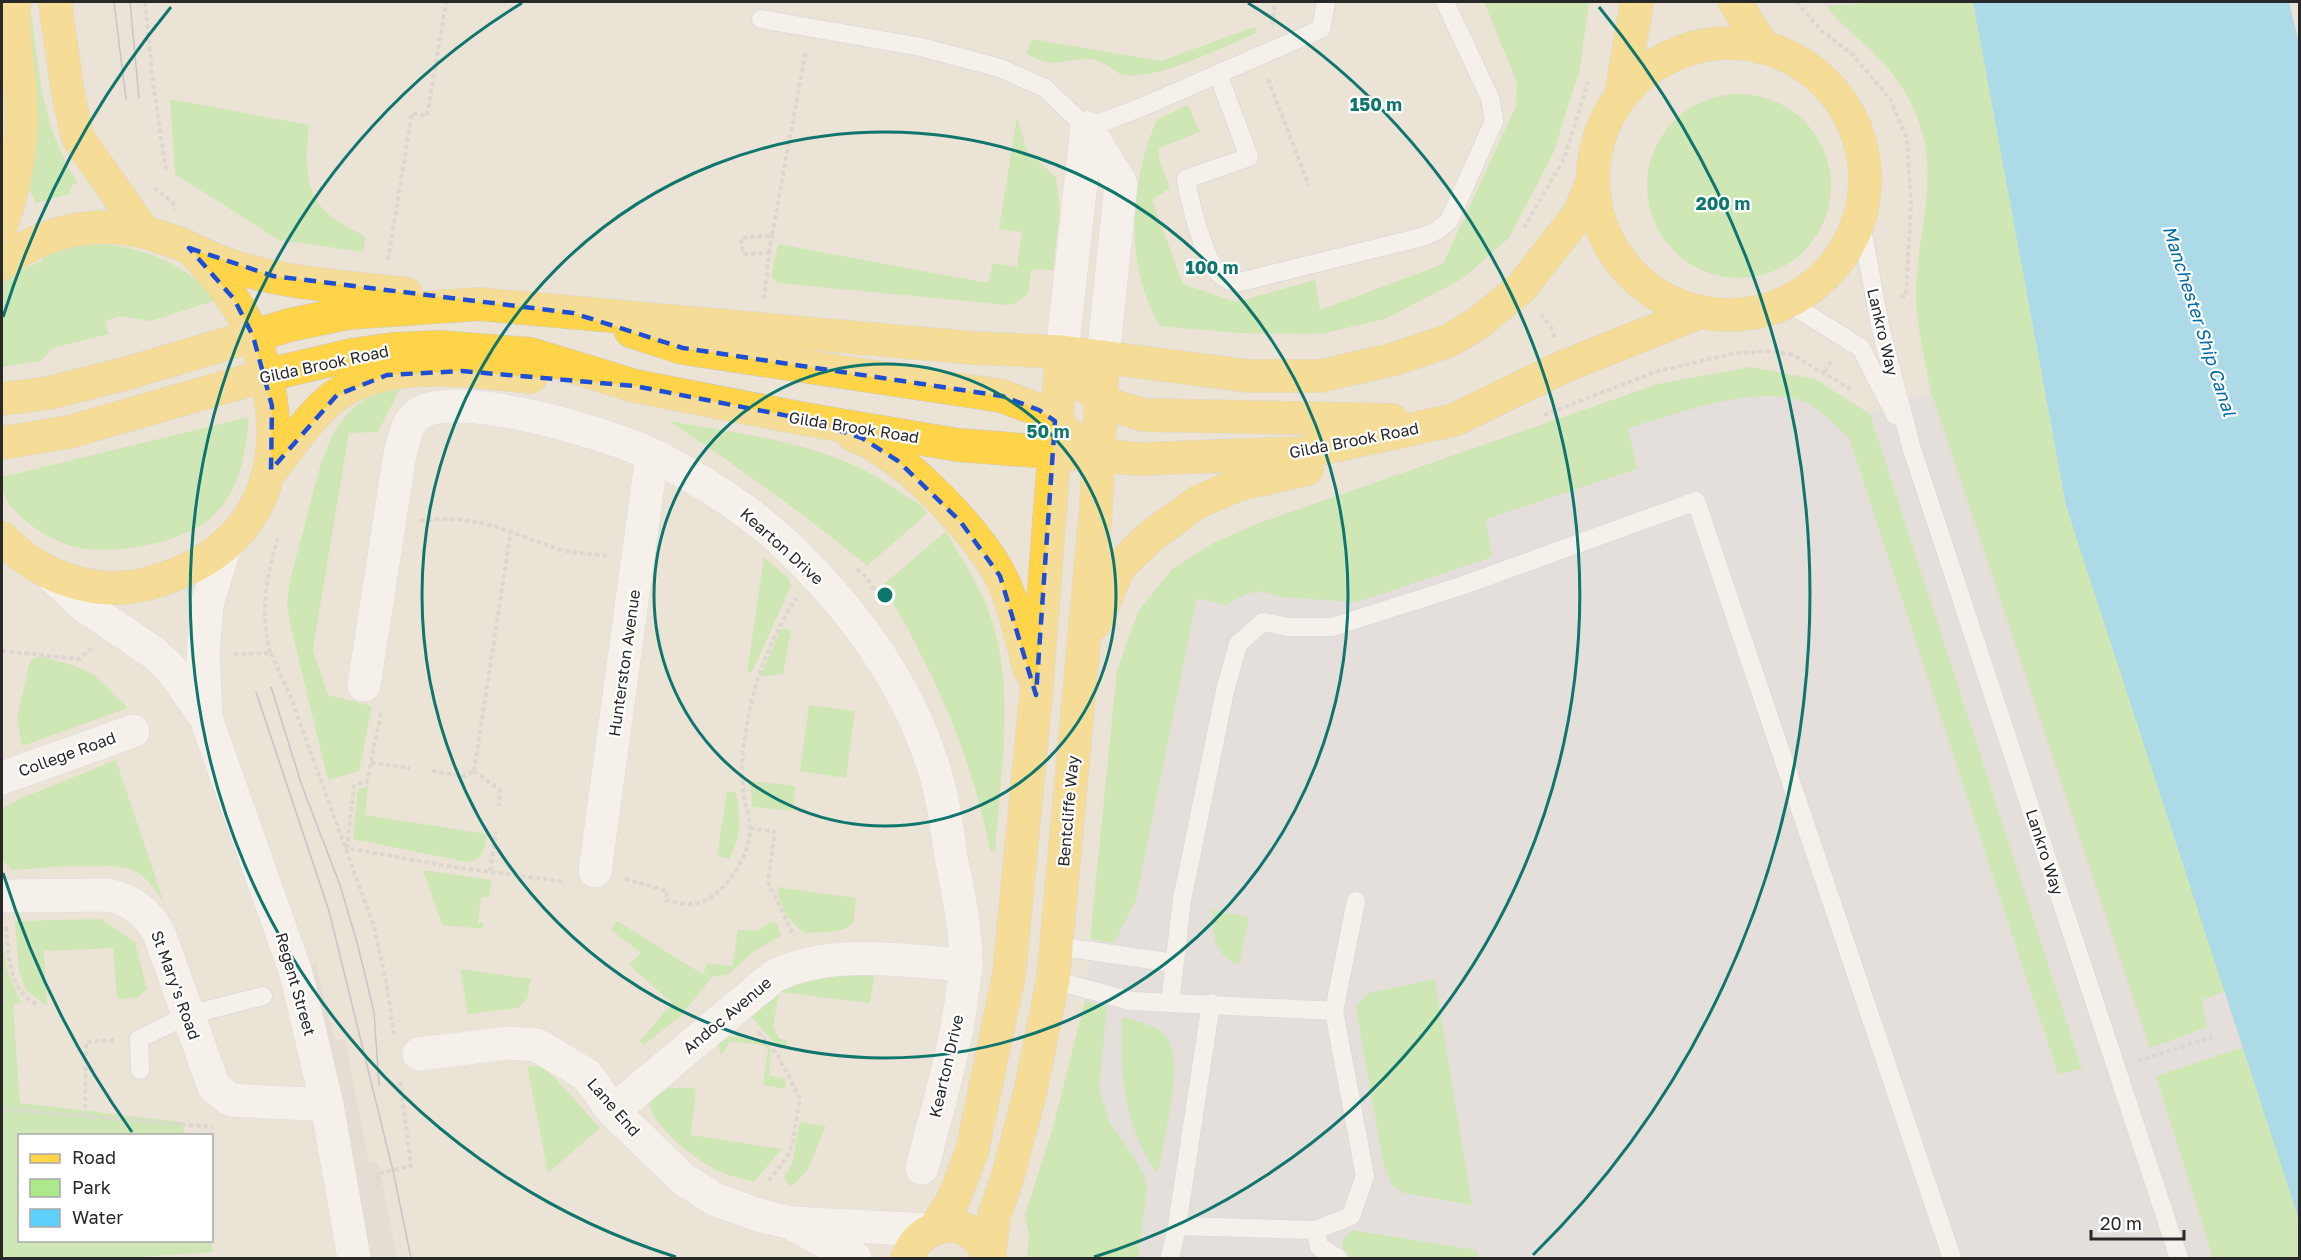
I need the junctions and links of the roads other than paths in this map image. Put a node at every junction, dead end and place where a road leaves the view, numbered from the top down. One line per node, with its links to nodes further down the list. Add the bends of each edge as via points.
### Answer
1 (14, 2): 14 (main road, via 20,150 14,188)
2 (55, 2): 15 (main road, via 78,138)
3 (1326, 2): 9 (lane, via 1321,29)
4 (1445, 2): 9 (lane, via 1490,98 1494,121 1449,221 1422,237 1236,283 1221,276 1213,266 1186,179 1250,157)
5 (1637, 2): 10 (main road)
6 (1735, 2): 8 (main road)
7 (761, 20): 11 (lane, via 921,47 1000,68 1045,88)
8 (1763, 47): 10 (main road, via 1724,43 1685,50 1650,68); 13 (main road, via 1797,60 1825,82 1847,111 1861,145 1866,181)
9 (1218, 74): 11 (lane)
10 (1621, 95): 12 (main road, via 1599,136)
11 (1087, 128): 23 (street); 24 (street, via 1121,184)
12 (1592, 182): 21 (main road, via 1601,227 1623,266 1657,296); 24 (main road, via 1579,214 1521,288 1477,324 1448,341 1391,360 1320,376 1237,375)
13 (1860, 217): 18 (main road, via 1845,252 1820,281); 32 (lane, Lankro Way, via 1880,327)
14 (2, 224)
15 (143, 231): 16 (main road); 17 (main road, via 113,227 65,231 25,247)
16 (189, 248): 19 (main road, via 262,274); 22 (main road, via 228,291)
17 (2, 264)
18 (1789, 303): 21 (main road, via 1745,315); 32 (lane, Lankro Way, via 1861,348)
19 (479, 304): 20 (main road); 22 (main road, via 347,313)
20 (573, 313): 23 (main road, via 973,348); 33 (main road, via 683,348 1021,401)
21 (1698, 313): 30 (main road, Gilda Brook Road, via 1565,366)
22 (253, 336): 25 (main road); 28 (main road, via 117,376 49,393)
23 (1062, 352): 24 (main road); 27 (main road, via 1084,385); 33 (main road, Bentcliffe Way)
24 (1103, 357): 27 (main road, Bentcliffe Way)
25 (267, 375): 26 (main road, Gilda Brook Road, via 352,355 439,347 530,354); 31 (main road, Gilda Brook Road, via 112,421); 35 (main road, via 274,436)
26 (635, 386): 29 (main road, Gilda Brook Road); 35 (main road, via 462,371 387,375 337,395)
27 (1100, 398): 30 (main road, via 1144,415); 33 (main road, Bentcliffe Way)
28 (2, 399)
29 (804, 419): 33 (main road, Gilda Brook Road, via 958,445); 40 (main road, via 862,438 898,461 960,521 1000,576 1015,614)
30 (1454, 420): 33 (main road, Gilda Brook Road, via 1302,453 1141,459); 41 (main road, via 1340,463 1237,485 1198,502 1151,536 1119,567 1097,615)
31 (2, 443)
32 (1911, 446): 73 (lane, Lankro Way)
33 (1078, 452): 40 (main road, Bentcliffe Way); 41 (main road, Bentcliffe Way)
34 (652, 455): 39 (street, Kearton Drive, via 602,435 505,410 450,404 417,414 408,427 400,454); 45 (street, Hunterston Avenue); 50 (street, Kearton Drive, via 738,505 783,542 851,614 876,648 898,685 930,756 960,908)
35 (271, 471): 36 (main road, via 248,520)
36 (225, 546): 38 (main road, via 182,574 143,585 97,587); 42 (street, Regent Street, via 207,604 203,654)
37 (7, 547): 38 (main road)
38 (51, 575): 42 (street, Regent Street, via 82,604 154,653 172,670)
39 (364, 685)
40 (1036, 695): 64 (main road, Bentcliffe Way, via 1010,975 972,1151 953,1202)
41 (1077, 708): 48 (main road, Bentcliffe Way)
42 (206, 718): 59 (street, Regent Street, via 296,973)
43 (134, 731): 44 (street, College Road)
44 (2, 778)
45 (595, 871)
46 (2, 896): 56 (street, St Mary's Road, via 125,898 152,920)
47 (1356, 902): 55 (lane)
48 (1056, 946): 49 (lane); 51 (main road, Bentcliffe Way)
49 (1174, 963): 53 (lane); 72 (lane, via 1182,900 1238,644 1263,622 1288,627 1332,627 1461,586 1696,501)
50 (966, 965): 60 (street, Andoc Avenue, via 855,959 795,965 774,976); 61 (street, Kearton Drive, via 955,1042)
51 (1053, 980): 53 (lane, via 1131,1001); 69 (main road, Bentcliffe Way, via 1030,1093 994,1216)
52 (263, 996): 56 (lane)
53 (1170, 1003): 54 (lane)
54 (1211, 1003): 55 (lane); 63 (lane)
55 (1334, 1011): 65 (lane, via 1365,1176 1351,1216)
56 (188, 1015): 58 (lane, via 139,1039); 59 (street, St Mary's Road, via 214,1087 231,1100)
57 (408, 1055): 60 (street, Lane End, via 509,1043 537,1045 587,1075)
58 (140, 1070)
59 (327, 1105): 66 (street, Regent Street)
60 (613, 1111): 62 (street, Lane End, via 683,1179 716,1200)
61 (922, 1168)
62 (792, 1223): 64 (street, Lane End); 67 (street, Lane End)
63 (1177, 1226): 65 (lane); 70 (lane)
64 (932, 1229): 68 (main road, Bentcliffe Way, via 911,1247); 69 (main road, via 947,1226 970,1233 979,1240)
65 (1316, 1230): 71 (lane, via 1319,1247)
66 (354, 1258)
67 (855, 1258)
68 (907, 1258)
69 (988, 1258)
70 (1170, 1258)
71 (1338, 1258)
72 (1952, 1258)
73 (2179, 1258)

